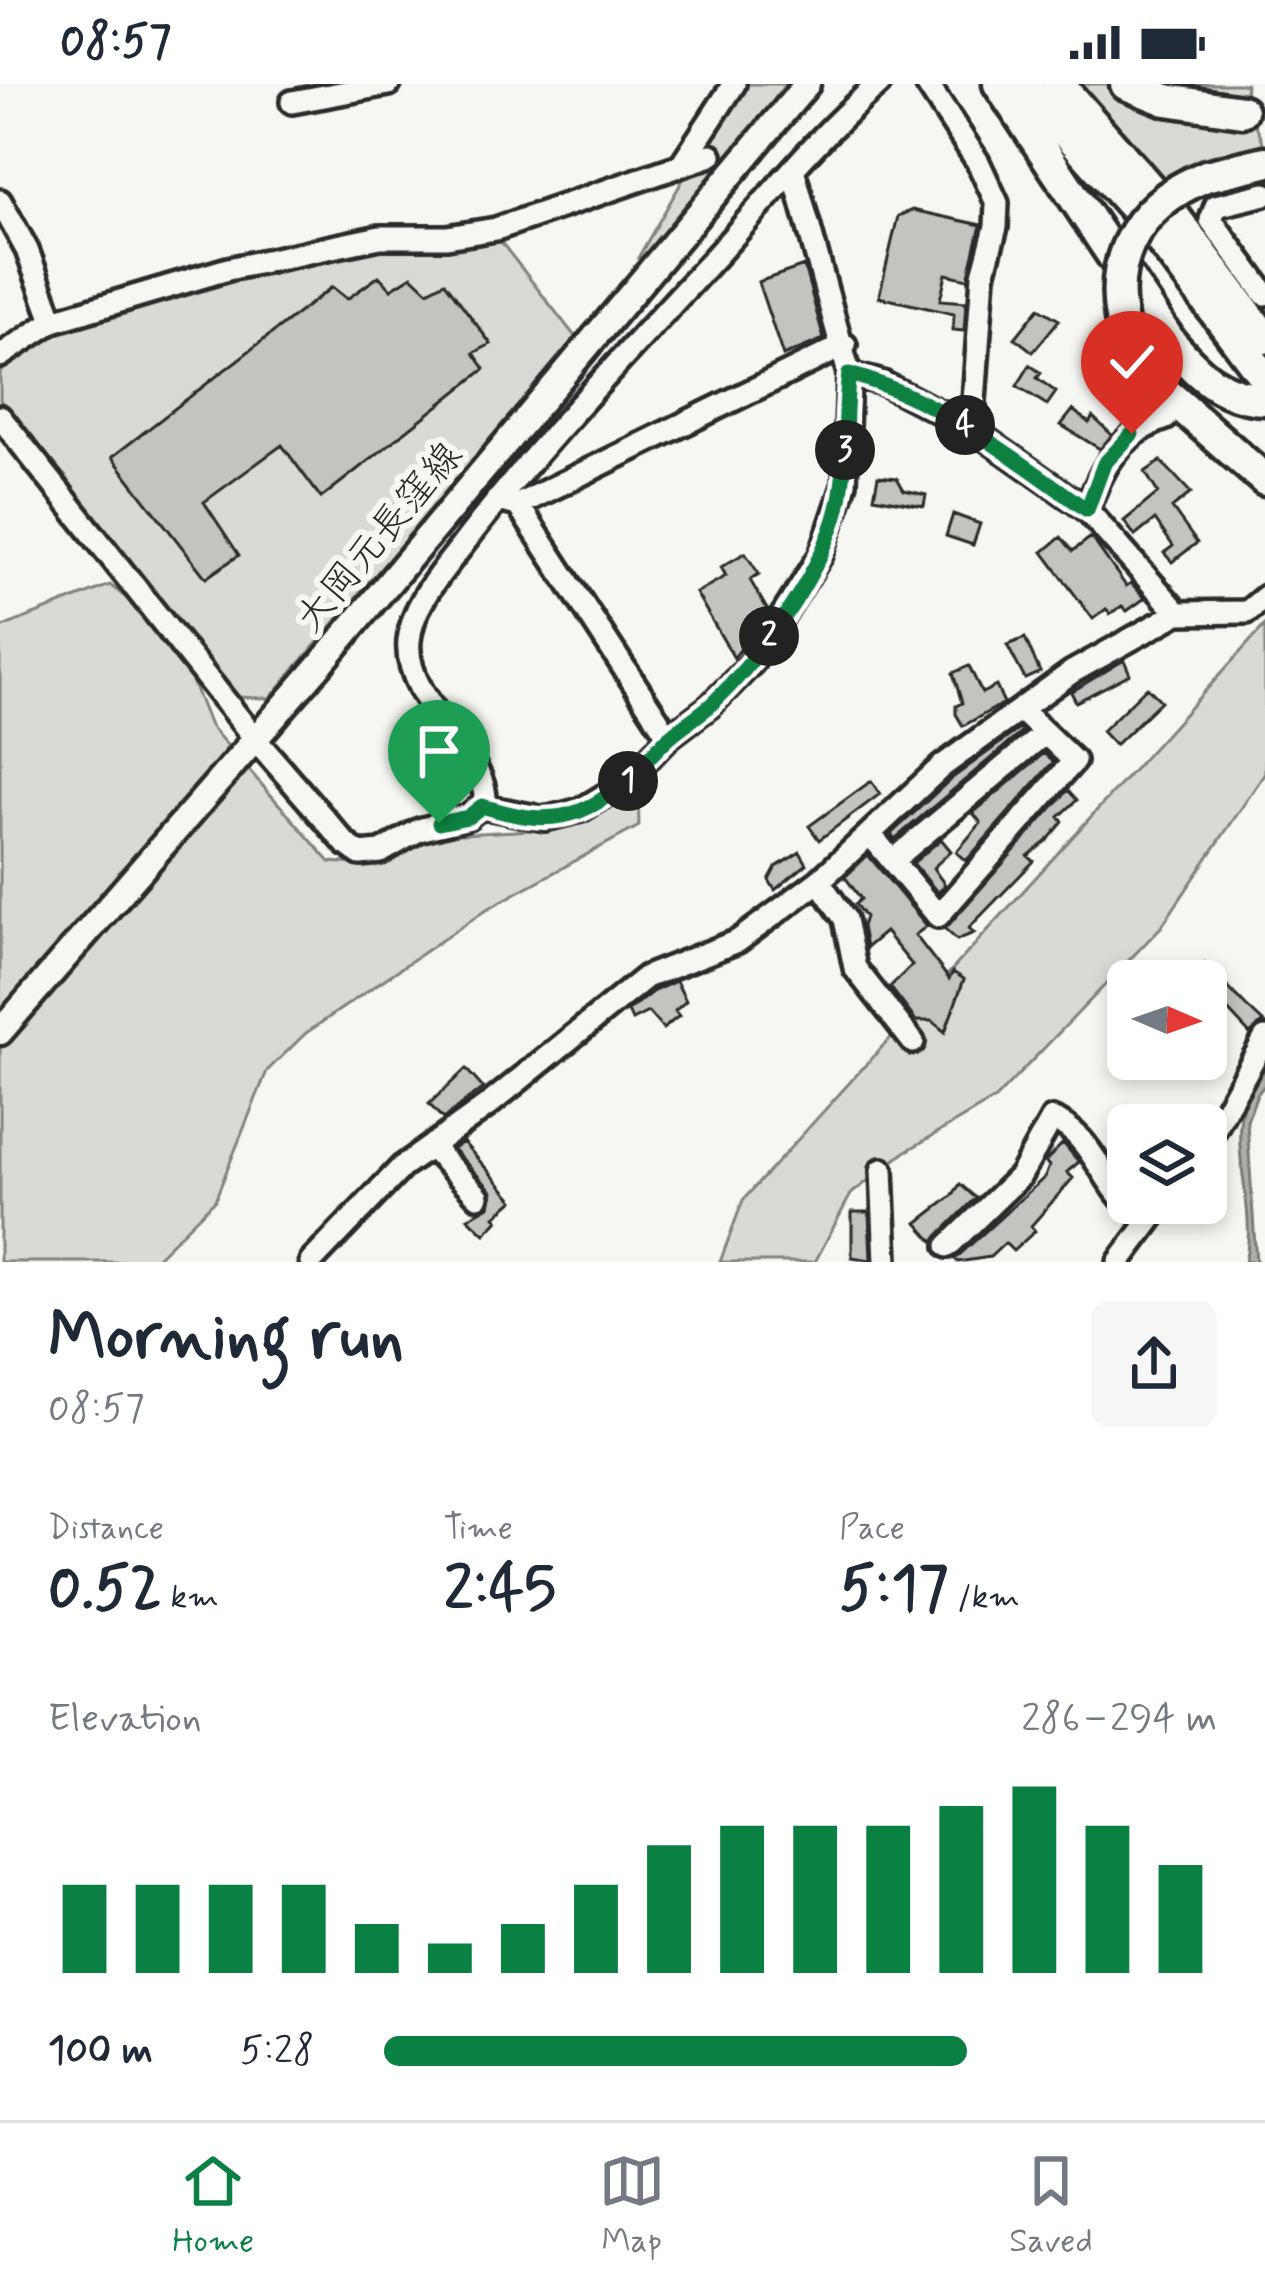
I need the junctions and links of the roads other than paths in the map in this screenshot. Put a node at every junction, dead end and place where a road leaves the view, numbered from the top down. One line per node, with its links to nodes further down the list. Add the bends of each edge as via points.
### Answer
1 (389, 84): 10 (street)
2 (734, 84): 14 (street)
3 (807, 84): 36 (main road, 大岡元長窪線)
4 (879, 84): 15 (street)
5 (927, 84): 27 (street, via 997,202)
6 (999, 84): 24 (highway, via 1171,343 1220,390)
7 (1024, 84): 24 (highway, via 1151,227)
8 (1058, 84): 20 (highway, via 1173,215)
9 (1126, 84): 11 (highway, via 1166,100)
10 (292, 102)
11 (1242, 111)
12 (711, 155): 14 (street)
13 (1265, 162): 28 (highway, bridge, via 1166,196 1133,234 1118,299 1129,345 1148,377)
14 (681, 165): 19 (street, via 496,229 341,244 228,268)
15 (793, 169): 21 (street); 29 (street, via 558,426)
16 (1265, 194): 18 (street, via 1216,206 1211,220)
17 (0, 201): 19 (street)
18 (1265, 294)
19 (53, 321): 22 (street)
20 (1265, 338)
21 (845, 345): 23 (street); 29 (street)
22 (0, 356)
23 (849, 374): 27 (street); 35 (street, via 844,483 821,555 753,662)
24 (1259, 392)
25 (0, 417): 36 (street)
26 (1166, 418): 30 (street, via 1147,424 1104,464)
27 (972, 429): 30 (street)
28 (1265, 480)
29 (507, 502): 35 (street); 37 (street, via 419,607 408,645 419,687 481,780)
30 (1087, 510): 32 (street)
31 (1265, 597): 32 (street, via 1247,612)
32 (1178, 613): 33 (street)
33 (1022, 711): 34 (street); 38 (street, via 960,752)
34 (1045, 733): 39 (street); 39 (street, via 1074,761 938,916)
35 (669, 737): 37 (street, via 626,783 581,810 545,819)
36 (256, 740): 37 (street, via 360,854); 41 (main road, 大岡元長窪線)
37 (482, 806)
38 (870, 834): 39 (street); 40 (street)
39 (892, 861)
40 (819, 880): 43 (street, via 845,919 855,968); 45 (street, via 722,951 646,977)
41 (0, 1032)
42 (1265, 1038): 44 (street)
43 (914, 1042)
44 (1227, 1107)
45 (431, 1147): 48 (street); 51 (street)
46 (882, 1170): 52 (street)
47 (1107, 1172): 50 (street, via 1052,1118 1021,1176)
48 (478, 1196)
49 (1147, 1224): 53 (street)
50 (948, 1246)
51 (311, 1262)
52 (886, 1262)
53 (1119, 1262)

